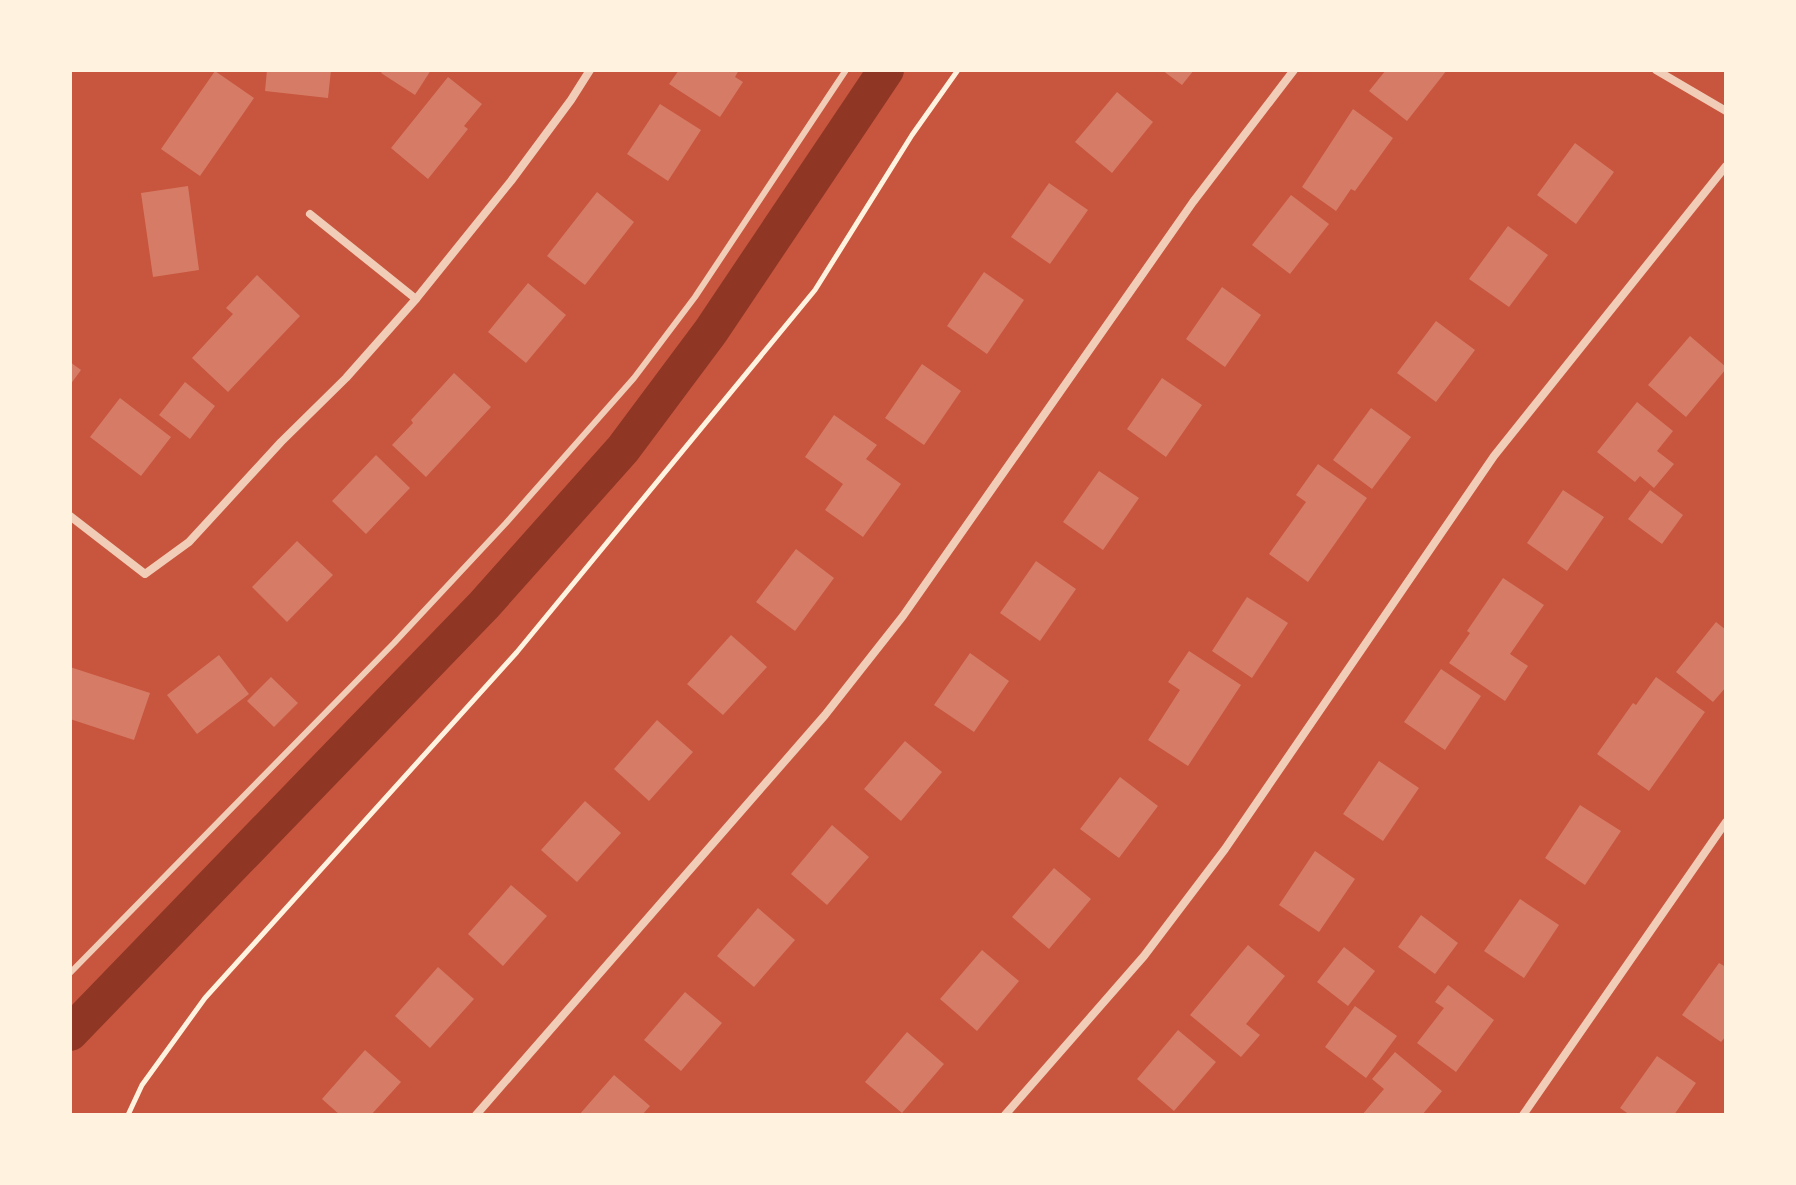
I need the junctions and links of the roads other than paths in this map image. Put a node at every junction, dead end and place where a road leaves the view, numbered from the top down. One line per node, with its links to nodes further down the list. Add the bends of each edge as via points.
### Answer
1 (590, 70): 8 (street, via 511,181)
2 (846, 70): 11 (lane, via 695,297 634,378 394,643)
3 (1294, 70): 12 (street, via 1193,202 893,629 825,715)
4 (1656, 70): 5 (street)
5 (1726, 111)
6 (1726, 166): 13 (street, via 1494,456 1207,873 1144,956)
7 (310, 214): 8 (street)
8 (416, 299): 9 (street, via 189,542 145,574)
9 (70, 516)
10 (1726, 822): 14 (street)
11 (70, 973)
12 (476, 1115)
13 (1005, 1115)
14 (1523, 1115)

